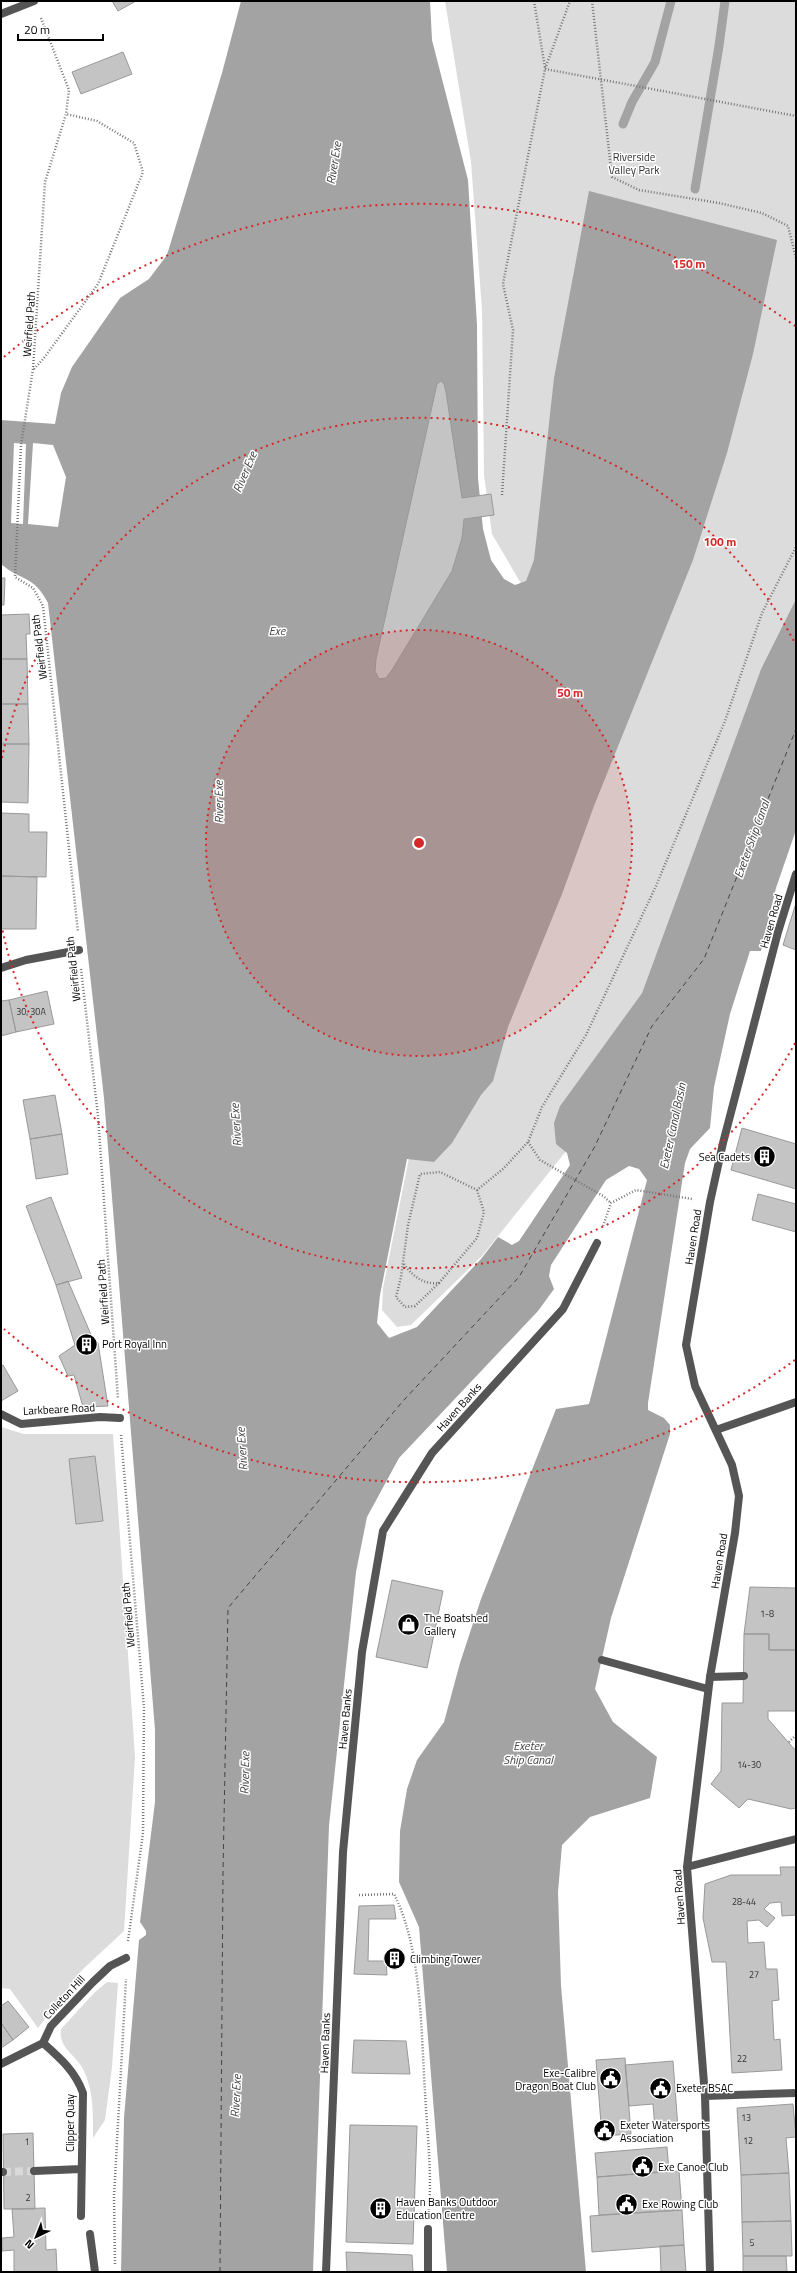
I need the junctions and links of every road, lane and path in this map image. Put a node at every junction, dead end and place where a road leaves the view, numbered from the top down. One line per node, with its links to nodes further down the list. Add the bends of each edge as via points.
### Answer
1 (34, 1): 5 (street); 7 (path, Weirfield Path, via 68,90)
2 (534, 1): 6 (path)
3 (570, 1): 6 (path)
4 (592, 1): 9 (path, via 612,177 639,190 762,213 788,226)
5 (1, 14)
6 (545, 69): 8 (path, bridge); 11 (path, via 503,284 513,330)
7 (66, 114): 10 (path, Weirfield Path, via 45,182); 10 (path, via 97,121 134,144 143,172 98,284 44,358)
8 (796, 116)
9 (796, 258)
10 (33, 369): 14 (path, Weirfield Path, via 21,445 15,577 33,588 42,606)
11 (502, 494)
12 (796, 547): 16 (path, via 762,613 725,722 656,886 586,1035 542,1107)
13 (796, 874): 18 (street, Haven Road, via 774,947)
14 (79, 950): 15 (street, via 26,960); 25 (path, Weirfield Path, via 98,1116)
15 (1, 968)
16 (528, 1142): 17 (path, via 503,1169); 19 (path, via 540,1160)
17 (477, 1190): 21 (path, via 440,1172 420,1174 408,1225); 22 (path, via 484,1212 477,1238)
18 (710, 1202): 19 (path, via 636,1190); 26 (street, Haven Road, via 686,1345 695,1386)
19 (611, 1203): 20 (path)
20 (597, 1243): 35 (street, Haven Banks, via 562,1309 432,1453 383,1531 362,1652 343,1852)
21 (403, 1263): 22 (path, via 409,1272 429,1284); 22 (path, via 396,1297 405,1307 415,1306)
22 (439, 1283)
23 (796, 1402): 26 (street)
24 (1, 1414): 25 (street, Larkbeare Road, via 21,1424 100,1417)
25 (120, 1418): 36 (path, Weirfield Path, via 144,1708 143,1833)
26 (716, 1430): 29 (street, Haven Road, via 732,1465 739,1496)
27 (602, 1660): 30 (street)
28 (744, 1676): 29 (street)
29 (710, 1677): 30 (street, Haven Road)
30 (708, 1690): 34 (street, Haven Road)
31 (796, 1735): 32 (path)
32 (789, 1742)
33 (796, 1839): 34 (street)
34 (687, 1867): 40 (street, Haven Road)
35 (342, 1897): 44 (path, via 394,1894 409,1930 417,1986 431,2187); 48 (street, Haven Banks)
36 (126, 1958): 37 (street, Colleton Hill, via 110,1966 92,1982 51,2026); 46 (path, Weirfield Path, via 113,2232)
37 (43, 2043): 38 (street); 41 (street, Clipper Quay, via 68,2066 83,2093)
38 (1, 2064)
39 (796, 2093): 40 (street)
40 (705, 2096): 50 (street, Haven Road)
41 (81, 2169): 42 (street); 43 (street, Clipper Quay)
42 (34, 2171)
43 (81, 2216)
44 (428, 2229): 49 (street)
45 (90, 2234): 47 (street)
46 (115, 2265)
47 (95, 2272)
48 (326, 2272)
49 (428, 2272)
50 (710, 2272)

